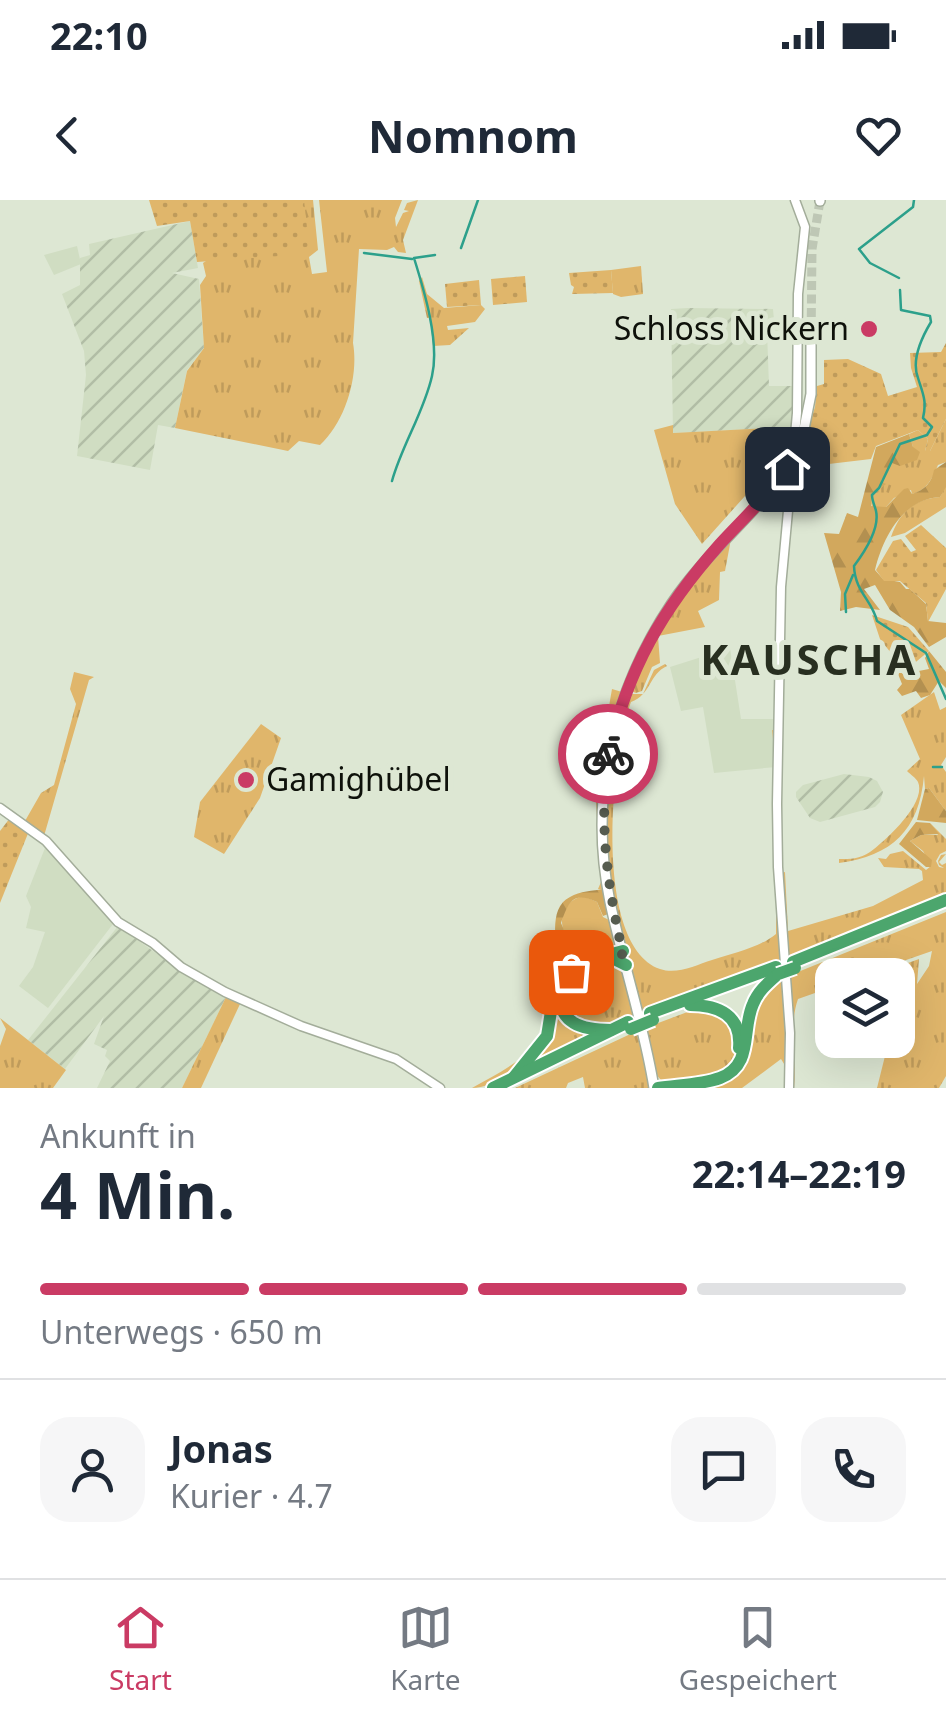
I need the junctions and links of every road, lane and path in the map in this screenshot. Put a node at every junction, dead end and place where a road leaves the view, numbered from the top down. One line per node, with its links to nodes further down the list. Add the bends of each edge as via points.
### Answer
1 (795, 200): 17 (street, via 805,226 781,587 777,804)
2 (811, 344): 3 (main road, via 812,394)
3 (802, 439)
4 (787, 469): 7 (main road, via 651,634 617,714 602,834)
5 (0, 808): 15 (street, via 46,841 118,922 181,967 326,1036 396,1059)
6 (939, 907): 8 (highway, bridge)
7 (619, 953): 12 (highway, via 571,972 560,998 572,1023); 13 (highway, via 578,963 561,975 546,1036); 14 (main road)
8 (777, 972): 9 (highway); 10 (highway); 14 (highway, via 752,1006 736,1068 717,1079)
9 (690, 1005): 10 (highway); 14 (highway, via 712,1006 729,1016 739,1051 722,1072)
10 (651, 1016): 11 (highway, bridge)
11 (630, 1025): 12 (highway); 13 (highway)
12 (611, 1030): 13 (highway)
13 (510, 1082): 16 (highway)
14 (660, 1084)
15 (440, 1088)
16 (493, 1088)
17 (789, 1088)

